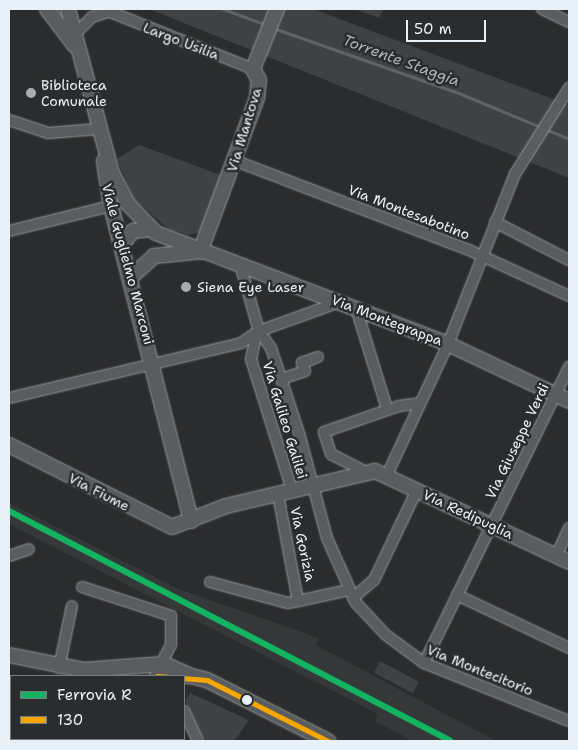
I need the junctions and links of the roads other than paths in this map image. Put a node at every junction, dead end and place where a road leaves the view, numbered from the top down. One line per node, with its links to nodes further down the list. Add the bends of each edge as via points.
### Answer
1 (47, 9): 8 (street)
2 (68, 9): 7 (street, Viale Guglielmo Marconi)
3 (277, 9): 9 (street, Via Mantova)
4 (542, 9): 6 (street)
5 (105, 11): 7 (street, Largo Usilia, via 92,17); 9 (street, Largo Usilia)
6 (569, 22)
7 (76, 33): 8 (street, Viale Guglielmo Marconi)
8 (80, 55): 12 (street, Viale Guglielmo Marconi)
9 (253, 69): 14 (street, Via Mantova, via 258,92)
10 (569, 88): 16 (street, via 515,174)
11 (9, 120): 12 (street, via 48,132)
12 (99, 129): 13 (street, Viale Guglielmo Marconi)
13 (106, 156): 15 (street, Viale Guglielmo Marconi, via 104,172); 17 (street, via 124,198)
14 (236, 161): 20 (street, Via Mantova); 21 (street, Via Montesabotino)
15 (111, 206): 18 (street); 19 (street, Viale Guglielmo Marconi)
16 (495, 222): 21 (street); 22 (street)
17 (151, 229): 19 (street, via 133,231); 20 (street)
18 (9, 231)
19 (124, 242): 24 (street, Viale Guglielmo Marconi)
20 (200, 252): 23 (street, Via Montegrappa); 24 (street, via 154,256)
21 (482, 255): 25 (street, Via Montesabotino); 29 (street)
22 (569, 260)
23 (240, 264): 26 (street, Via Montegrappa); 28 (street, Via Galileo Galilei)
24 (132, 276): 31 (street, Viale Guglielmo Marconi)
25 (569, 296)
26 (340, 302): 27 (street, Via Montegrappa); 28 (street)
27 (356, 308): 29 (street, Via Montegrappa); 38 (street)
28 (259, 330): 31 (street, via 241,343); 33 (street, Via Galileo Galilei, via 269,344); 44 (street, Via Galileo Galilei, via 250,354)
29 (448, 344): 34 (street, Via Montegrappa); 37 (street)
30 (318, 357): 33 (street, via 302,363 305,371)
31 (154, 363): 35 (street); 45 (street, Viale Guglielmo Marconi)
32 (569, 367): 34 (street, Via Giuseppe Verdi)
33 (281, 379): 42 (street, Via Galileo Galilei)
34 (555, 395): 36 (street, Via Montegrappa); 46 (street, Via Giuseppe Verdi)
35 (9, 398)
36 (569, 401)
37 (420, 404): 38 (street); 41 (street)
38 (387, 409): 40 (street, via 328,430 323,439 331,454)
39 (9, 446): 45 (street, Via Fiume, via 162,524 174,527)
40 (366, 472): 41 (street, Via Redipuglia); 42 (street, Via Fiume)
41 (386, 475): 43 (street, Via Redipuglia)
42 (314, 485): 44 (street, Via Fiume); 54 (street, Via Galileo Galilei, via 324,528)
43 (417, 490): 46 (street, Via Redipuglia); 54 (street, via 374,580)
44 (285, 492): 45 (street, Via Fiume, via 226,506); 56 (street, Via Gorizia)
45 (191, 521)
46 (491, 526): 50 (street, Via Redipuglia); 55 (street, Via Giuseppe Verdi)
47 (569, 528): 50 (street)
48 (29, 549): 49 (street)
49 (9, 556)
50 (556, 556): 51 (street, Via Redipuglia)
51 (569, 562)
52 (210, 582): 56 (street, Via Gorizia, via 288,603)
53 (82, 587): 62 (street, via 171,616 171,645)
54 (351, 594): 56 (street, Via Gorizia); 60 (street, Via Montecitorio, via 386,635)
55 (457, 595): 58 (street); 60 (street, Via Giuseppe Verdi)
56 (298, 601)
57 (72, 606): 61 (street)
58 (569, 648)
59 (9, 655): 61 (street)
60 (424, 663): 67 (street, Via Montecitorio)
61 (59, 668): 63 (street)
62 (159, 670): 63 (street); 64 (street)
63 (110, 673)
64 (179, 675)
65 (185, 677): 69 (street)
66 (185, 713): 68 (street)
67 (569, 721)
68 (198, 741)
69 (328, 741)

